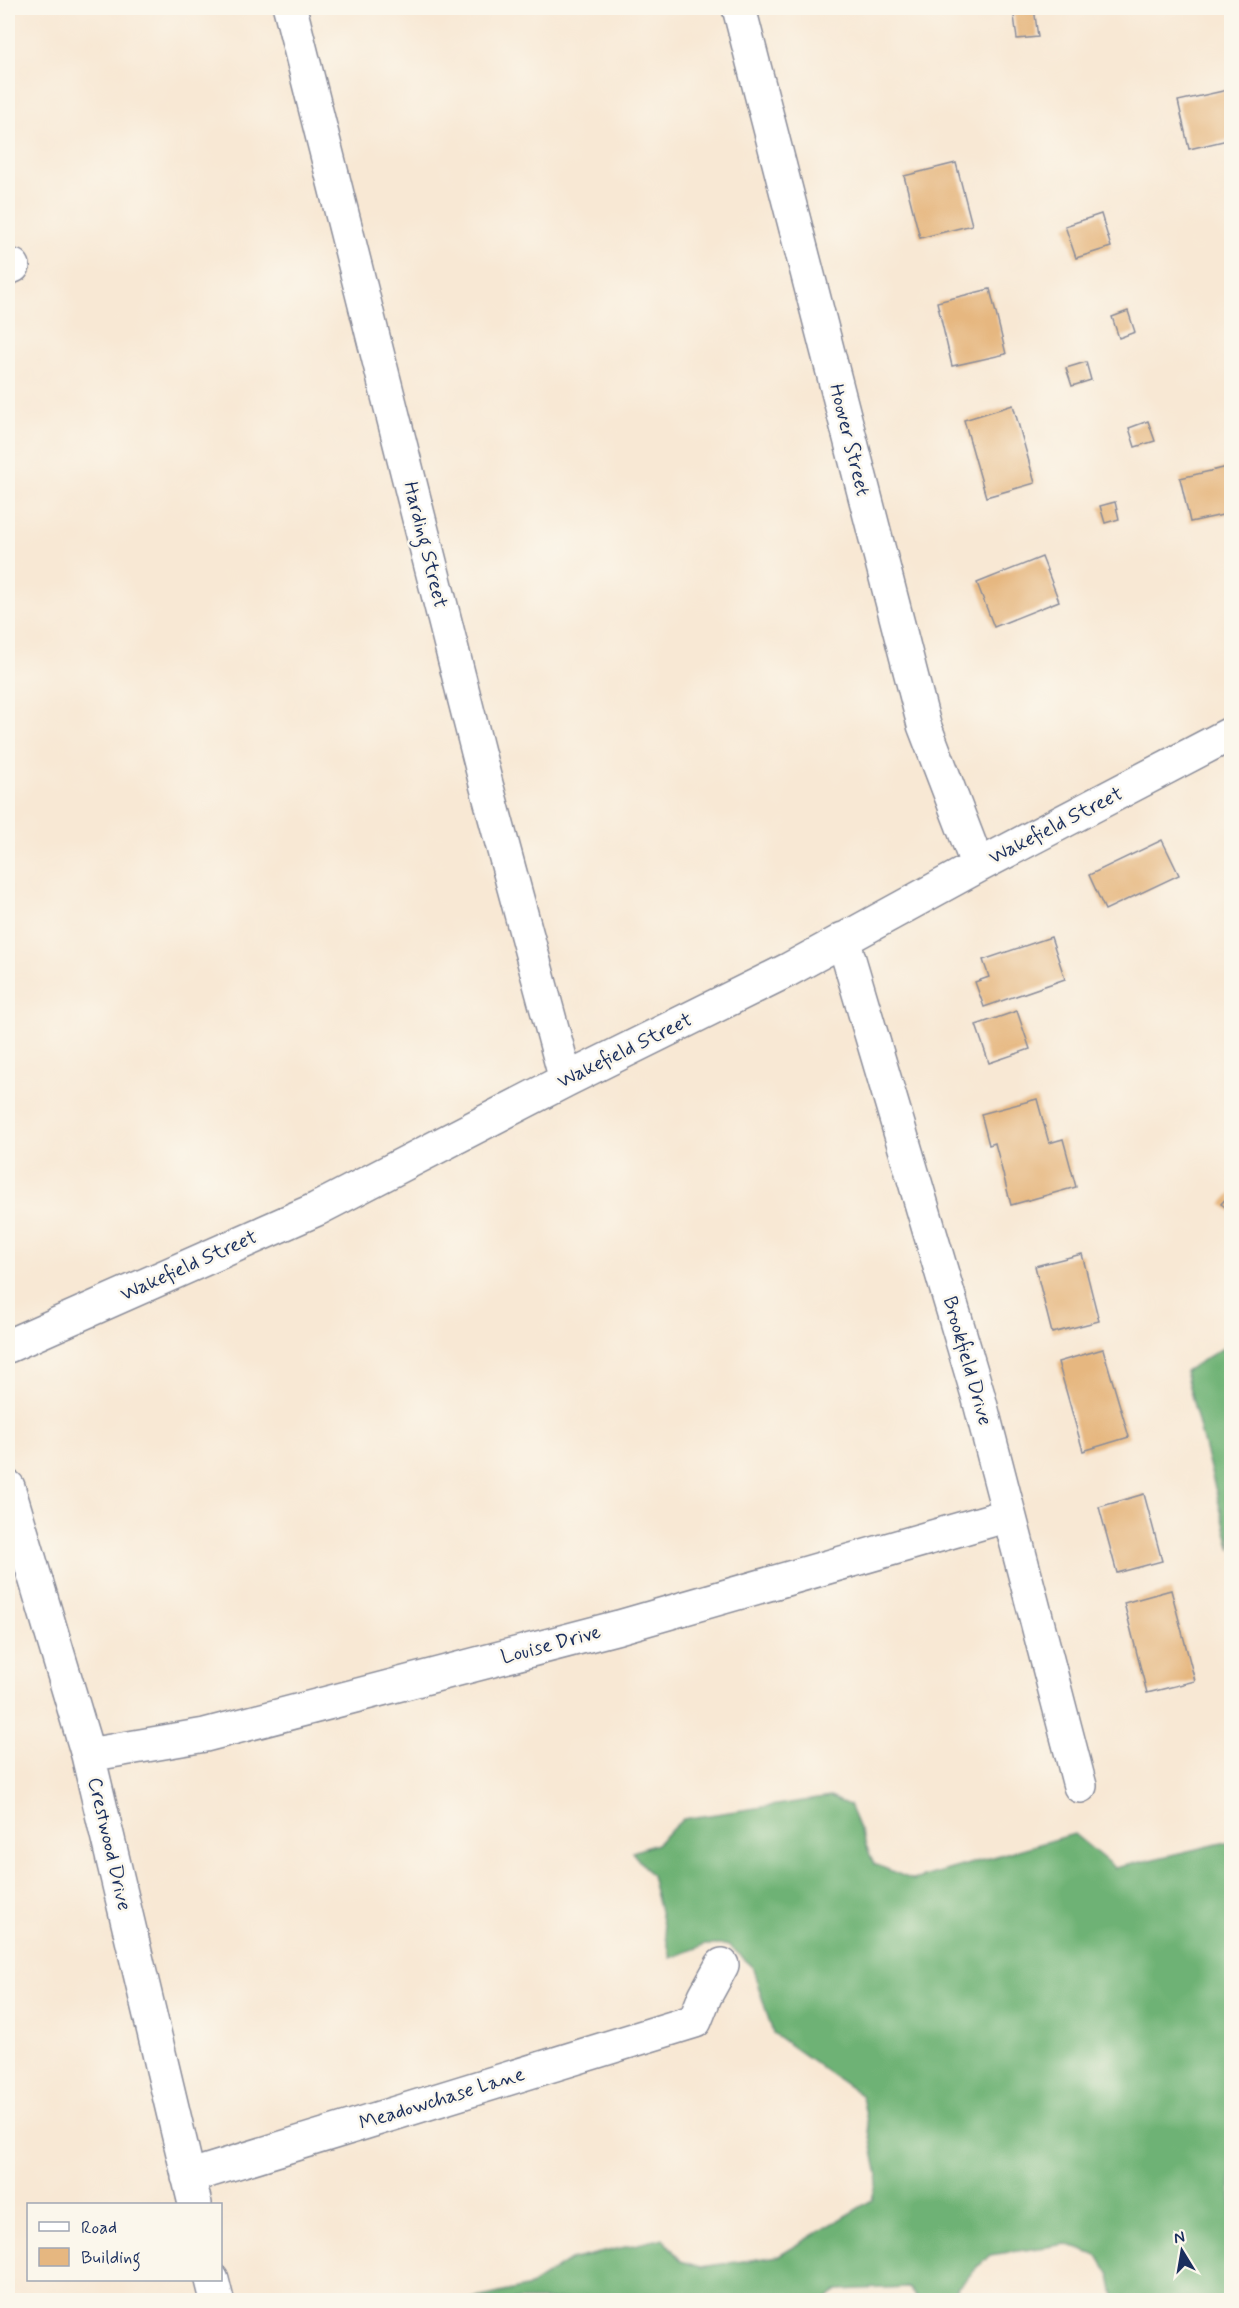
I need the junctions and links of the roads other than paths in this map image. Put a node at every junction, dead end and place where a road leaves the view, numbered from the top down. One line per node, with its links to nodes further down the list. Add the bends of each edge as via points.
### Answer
1 (291, 8): 6 (street, Harding Street, via 486,784)
2 (739, 8): 4 (street, Hoover Street, via 924,725)
3 (1232, 733): 4 (street, Wakefield Street)
4 (978, 866): 5 (street, Wakefield Street)
5 (843, 939): 6 (street, Wakefield Street); 9 (street, Brookfield Drive, via 978,1395)
6 (566, 1080): 7 (street, Wakefield Street, via 317,1209)
7 (8, 1346)
8 (8, 1486): 10 (street, Crestwood Drive)
9 (1009, 1515): 10 (street, Louise Drive, via 630,1624 447,1672 205,1735); 11 (street, Brookfield Drive)
10 (88, 1755): 13 (street, Crestwood Drive)
11 (1080, 1786)
12 (722, 1965): 13 (street, Meadowchase Lane, via 695,2021)
13 (192, 2191)
14 (212, 2281): 15 (street)
15 (217, 2301)

